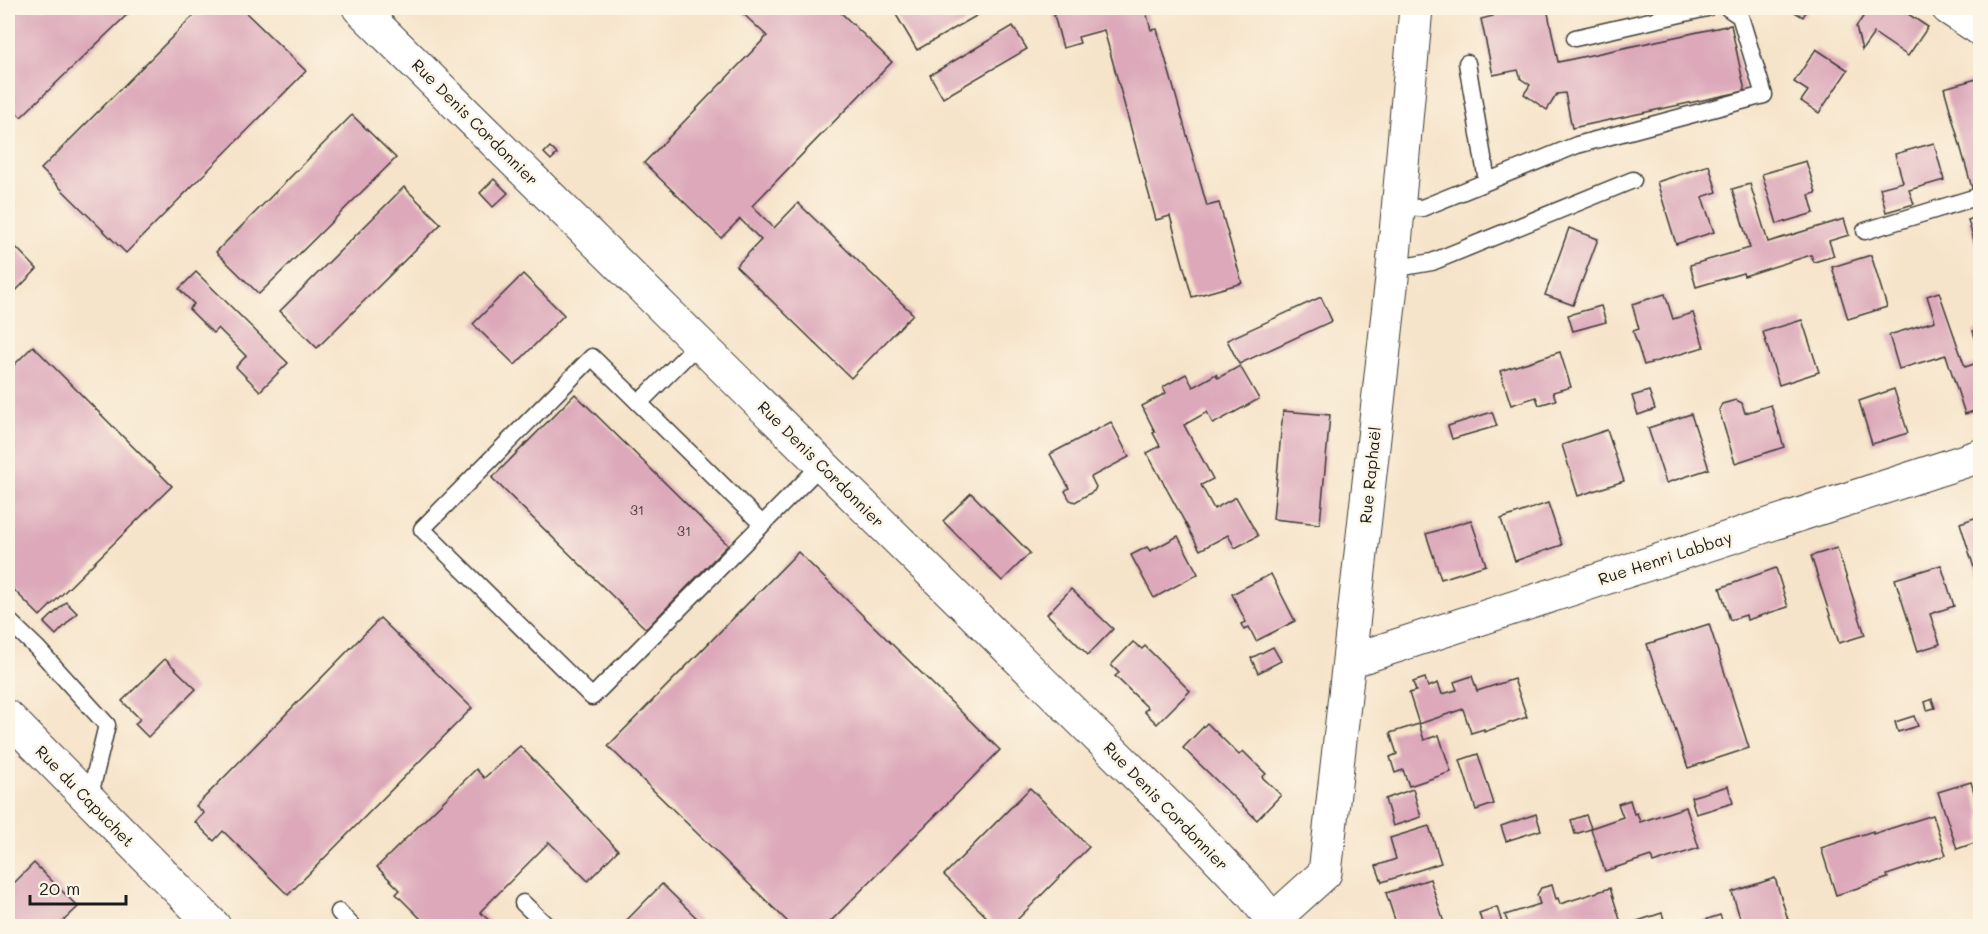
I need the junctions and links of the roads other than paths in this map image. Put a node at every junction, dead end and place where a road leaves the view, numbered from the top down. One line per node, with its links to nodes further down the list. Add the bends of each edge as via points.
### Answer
1 (359, 8): 15 (street, Rue Denis Cordonnier)
2 (1416, 8): 12 (street, Rue Raphaël)
3 (1707, 8): 7 (lane)
4 (1728, 8): 10 (lane, via 1740,16 1764,94 1577,145)
5 (1948, 8): 6 (street)
6 (1980, 29)
7 (1575, 38)
8 (1467, 63): 10 (lane)
9 (1633, 180): 14 (lane, via 1432,261)
10 (1487, 181): 12 (lane, via 1422,207)
11 (1980, 196): 13 (lane)
12 (1398, 207): 14 (street, Rue Raphaël)
13 (1865, 231)
14 (1392, 269): 21 (street, Rue Raphaël)
15 (699, 343): 16 (lane); 18 (street, Rue Denis Cordonnier)
16 (639, 403): 19 (lane); 19 (lane, via 592,357 422,529 592,697)
17 (1980, 456): 21 (street, Rue Henri Labbay)
18 (822, 464): 19 (lane); 26 (street, Rue Denis Cordonnier, via 1178,816)
19 (762, 524)
20 (8, 620): 23 (lane, via 107,725)
21 (1350, 661): 26 (street, Rue Raphaël, via 1325,873)
22 (8, 717): 23 (street, Rue du Capuchet)
23 (89, 799): 27 (street, Rue du Capuchet)
24 (523, 903): 29 (lane)
25 (339, 912): 28 (lane)
26 (1275, 923)
27 (213, 927)
28 (352, 927)
29 (547, 927)

